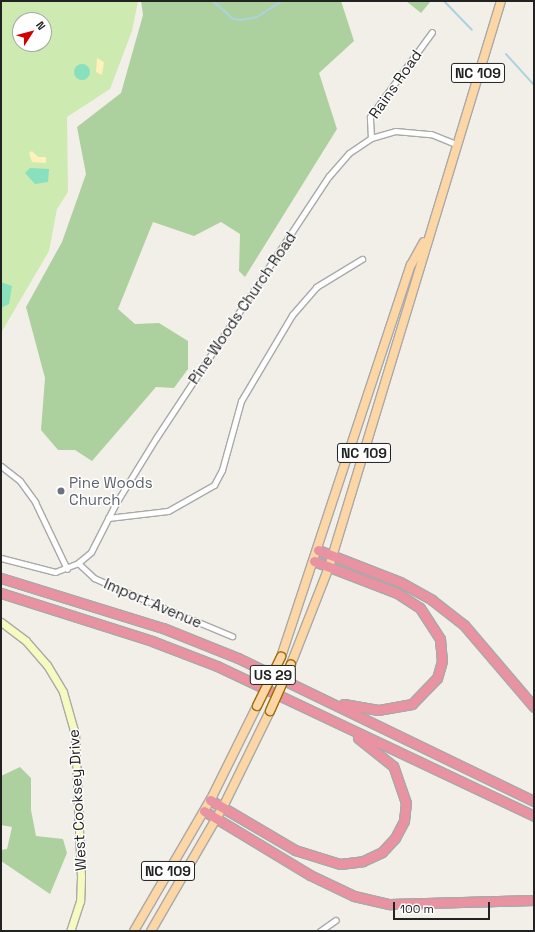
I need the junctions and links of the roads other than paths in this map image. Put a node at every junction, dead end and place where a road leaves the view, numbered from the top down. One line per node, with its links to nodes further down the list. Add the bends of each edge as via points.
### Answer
1 (500, 1): 4 (main road, NC 109)
2 (432, 32): 3 (street, Rains Road, via 373,111 368,123)
3 (371, 138): 4 (street, Pine Woods Church Road, via 412,130); 8 (street, Pine Woods Church Road, via 348,153 329,176 157,436)
4 (456, 144): 5 (main road, NC 109)
5 (426, 238): 9 (main road, NC 109, via 410,265); 10 (main road, NC 109, via 422,268)
6 (362, 258): 8 (street, via 316,287 292,315 242,399 222,470 214,485 168,511)
7 (1, 466): 15 (street, via 20,481 39,508)
8 (108, 518): 13 (street, Pine Woods Church Road, via 91,552)
9 (318, 550): 10 (highway); 12 (main road, NC 109)
10 (332, 555): 14 (main road, NC 109); 21 (highway, via 400,582 432,600 464,625)
11 (1, 558): 15 (street, Pine Woods Church Road, via 49,572)
12 (314, 561): 14 (highway); 23 (main road, NC 109, bridge, via 281,657)
13 (78, 563): 15 (street, Pine Woods Church Road); 19 (street, Import Avenue, via 94,578)
14 (329, 567): 20 (highway, via 397,593 420,608 440,639 442,661 437,678 426,692 412,704 395,709 355,707); 25 (main road, NC 109, bridge, via 291,664)
15 (67, 568)
16 (1, 578): 20 (highway, US 29, via 163,628 238,658)
17 (1, 593): 22 (highway, US 29, via 159,643)
18 (1, 622): 31 (street, West Cooksey Drive, via 26,640 47,665 65,698 76,734 81,877 80,901)
19 (232, 636)
20 (317, 696): 24 (highway, US 29)
21 (534, 707)
22 (332, 720): 25 (highway, via 375,749 392,766 403,786 404,821 382,852 363,861 340,864 317,858 294,850); 27 (highway, US 29)
23 (210, 800): 25 (highway); 26 (main road, NC 109)
24 (534, 801)
25 (223, 807): 28 (main road, NC 109)
26 (204, 811): 28 (highway); 32 (main road, NC 109)
27 (534, 816)
28 (216, 819): 29 (highway, via 310,875 354,896 390,904); 33 (main road, NC 109)
29 (534, 900)
30 (336, 920): 34 (street)
31 (70, 931)
32 (134, 931)
33 (151, 931)
34 (320, 931)

